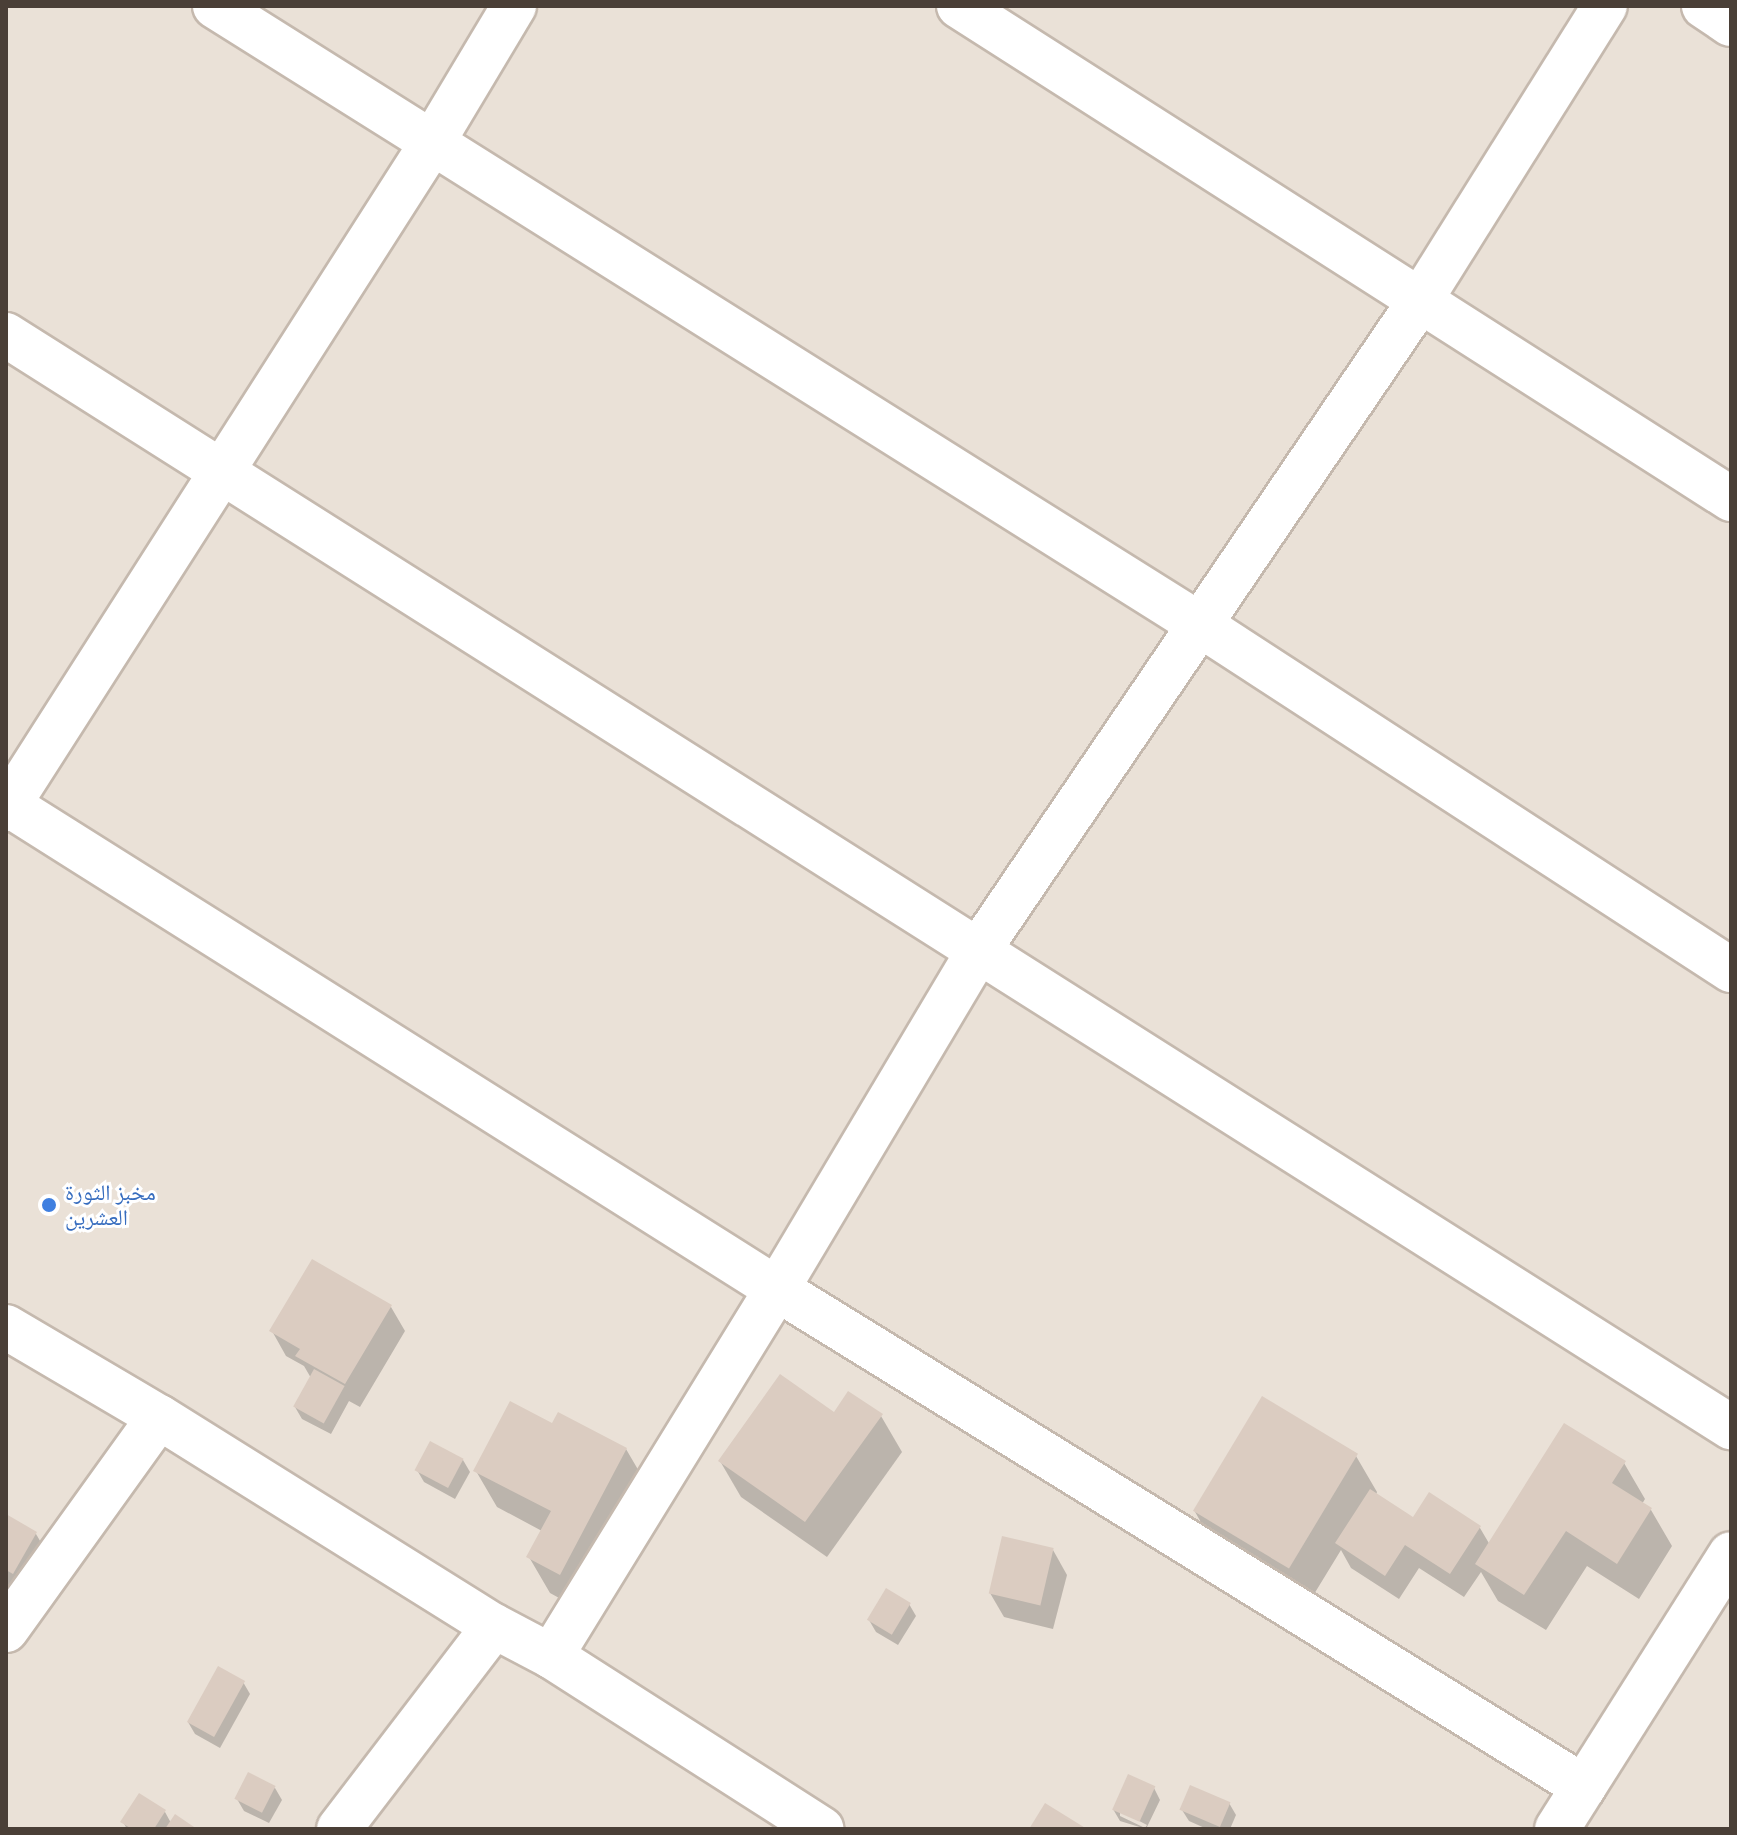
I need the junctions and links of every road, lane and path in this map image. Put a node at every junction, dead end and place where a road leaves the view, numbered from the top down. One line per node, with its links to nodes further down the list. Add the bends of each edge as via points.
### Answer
1 (215, 6): 7 (street)
2 (514, 6): 7 (street)
3 (959, 6): 8 (street)
4 (1605, 6): 8 (street)
5 (1704, 6): 6 (street)
6 (1731, 24)
7 (432, 143): 10 (street); 12 (street)
8 (1421, 299): 11 (street); 12 (street)
9 (6, 335): 10 (street)
10 (222, 472): 13 (street); 14 (street)
11 (1731, 499)
12 (1202, 626): 14 (street); 15 (street)
13 (7, 806): 16 (street)
14 (980, 948): 16 (street); 19 (street)
15 (1731, 970)
16 (777, 1289): 23 (street); 24 (street)
17 (6, 1327): 18 (street)
18 (159, 1417): 21 (street); 22 (street)
19 (1731, 1427)
20 (1731, 1554): 24 (street)
21 (494, 1626): 23 (street); 25 (street)
22 (6, 1630)
23 (551, 1656): 26 (street)
24 (1584, 1787): 27 (street)
25 (339, 1829)
26 (821, 1829)
27 (1557, 1829)

